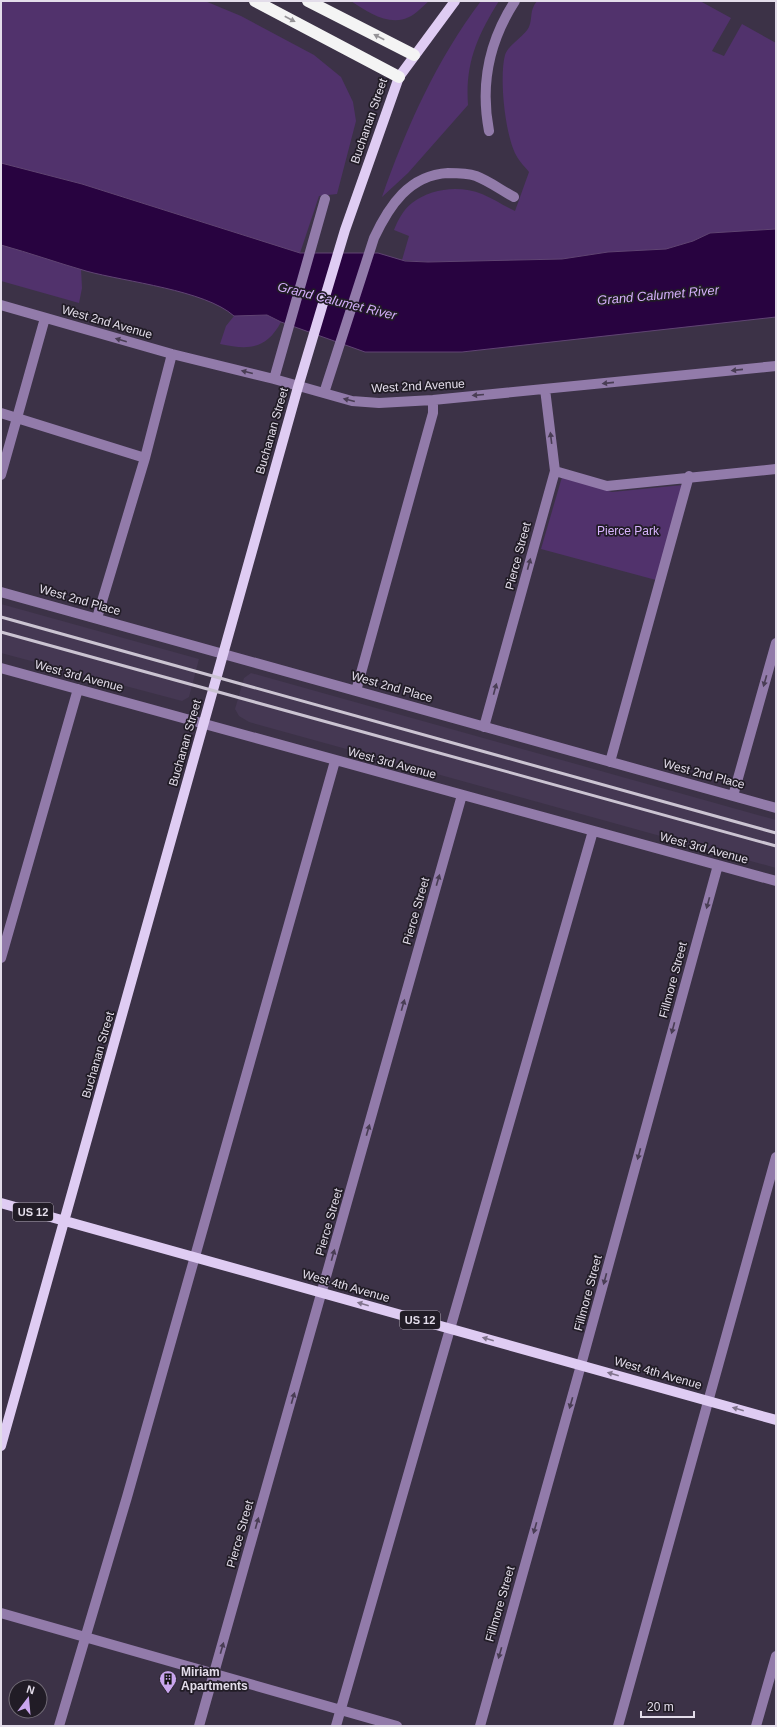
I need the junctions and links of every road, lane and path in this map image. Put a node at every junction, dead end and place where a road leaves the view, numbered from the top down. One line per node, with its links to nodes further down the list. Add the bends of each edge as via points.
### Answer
1 (256, 1): 6 (highway, one-way to 6)
2 (308, 1): 5 (highway, one-way to 2)
3 (455, 1): 5 (main road, Buchanan Street)
4 (515, 1): 7 (street, via 497,34 486,71 485,113)
5 (414, 55): 6 (main road, Buchanan Street)
6 (399, 77): 15 (main road, Buchanan Street, via 345,230)
7 (489, 131)
8 (514, 197): 17 (street, via 475,176 454,173 432,176 413,184 394,202 374,238)
9 (325, 199): 14 (street)
10 (1, 305): 11 (street, West 2nd Avenue)
11 (45, 318): 12 (street, West 2nd Avenue, one-way to 11); 20 (street)
12 (172, 354): 14 (street, West 2nd Avenue, one-way to 12); 21 (street)
13 (776, 366): 16 (street, West 2nd Avenue, one-way to 16)
14 (274, 379): 15 (street, West 2nd Avenue)
15 (298, 386): 17 (street, West 2nd Avenue); 29 (main road, Buchanan Street)
16 (545, 389): 18 (street, West 2nd Avenue, one-way to 18); 23 (street, Pierce Street, one-way to 16)
17 (324, 393): 18 (street, West 2nd Avenue, one-way to 17, via 358,402)
18 (433, 400): 32 (street, via 433,413)
19 (1, 412): 20 (street)
20 (17, 417): 21 (street); 24 (street)
21 (145, 458): 27 (street)
22 (776, 469): 25 (street)
23 (555, 471): 25 (street, via 607,486); 34 (street, Pierce Street, one-way to 23)
24 (1, 475)
25 (690, 476): 36 (street)
26 (1, 592): 27 (street, West 2nd Place)
27 (97, 618): 29 (street, West 2nd Place)
28 (776, 643): 38 (street, one-way to 38)
29 (224, 653): 32 (street, West 2nd Place); 33 (main road, Buchanan Street)
30 (1, 668): 31 (street, West 3rd Avenue)
31 (78, 689): 33 (street, West 3rd Avenue); 43 (street)
32 (356, 691): 34 (street, West 2nd Place)
33 (204, 724): 35 (street, West 3rd Avenue); 46 (main road, Buchanan Street)
34 (484, 727): 36 (street, West 2nd Place)
35 (335, 761): 37 (street, West 3rd Avenue); 47 (street)
36 (610, 762): 38 (street, West 2nd Place)
37 (462, 795): 40 (street, West 3rd Avenue); 48 (street, Pierce Street, one-way to 37)
38 (733, 796): 39 (street, West 2nd Place)
39 (776, 808)
40 (593, 831): 41 (street, West 3rd Avenue); 49 (street)
41 (718, 865): 42 (street, West 3rd Avenue); 50 (street, Fillmore Street, one-way to 50)
42 (776, 881)
43 (1, 958)
44 (776, 1156): 51 (street)
45 (1, 1203): 46 (main road, West 4th Avenue / US 12)
46 (65, 1221): 47 (main road, West 4th Avenue / US 12); 53 (main road, Buchanan Street)
47 (195, 1257): 48 (main road, West 4th Avenue / US 12); 55 (street)
48 (322, 1293): 49 (main road, West 4th Avenue / US 12, one-way to 48); 57 (street, Pierce Street, one-way to 48)
49 (451, 1329): 50 (main road, West 4th Avenue / US 12, one-way to 49); 58 (street)
50 (581, 1365): 51 (main road, West 4th Avenue / US 12, one-way to 50); 63 (street, Fillmore Street, one-way to 63)
51 (710, 1401): 52 (main road, West 4th Avenue / US 12, one-way to 51); 64 (street)
52 (776, 1420)
53 (1, 1446)
54 (1, 1613): 55 (street)
55 (86, 1637): 57 (street); 59 (street)
56 (776, 1656): 65 (street)
57 (214, 1675): 58 (street); 60 (street, Pierce Street)
58 (340, 1710): 61 (street); 62 (street)
59 (60, 1726)
60 (199, 1726)
61 (336, 1726)
62 (397, 1726)
63 (480, 1726)
64 (618, 1726)
65 (756, 1726)

